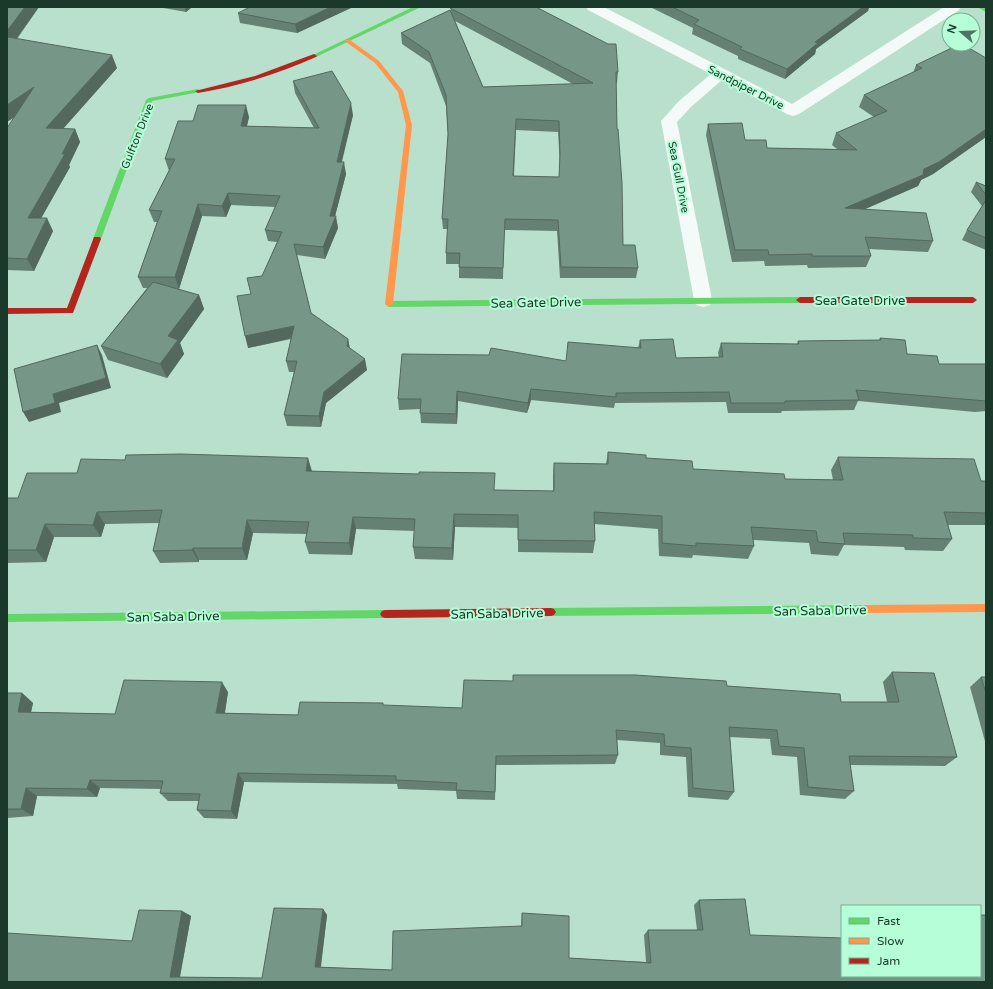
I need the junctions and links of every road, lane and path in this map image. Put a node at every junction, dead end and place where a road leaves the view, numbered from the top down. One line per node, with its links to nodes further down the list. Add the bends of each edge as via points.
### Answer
1 (418, 7): 6 (street, Gulfton Drive)
2 (593, 7): 7 (street, Sandpiper Drive)
3 (954, 7): 7 (street, Sandpiper Drive, via 793,111)
4 (980, 7): 5 (street)
5 (986, 10)
6 (348, 41): 8 (street, Sea Gate Drive, via 377,62 402,92 409,125 389,304); 10 (street, Gulfton Drive, via 272,73 223,87 150,100 70,311)
7 (720, 74): 8 (street, Sea Gull Drive, via 669,121)
8 (703, 300): 9 (street, Sea Gate Drive)
9 (973, 300)
10 (7, 311)
11 (986, 608): 12 (street, San Saba Drive)
12 (7, 618)

